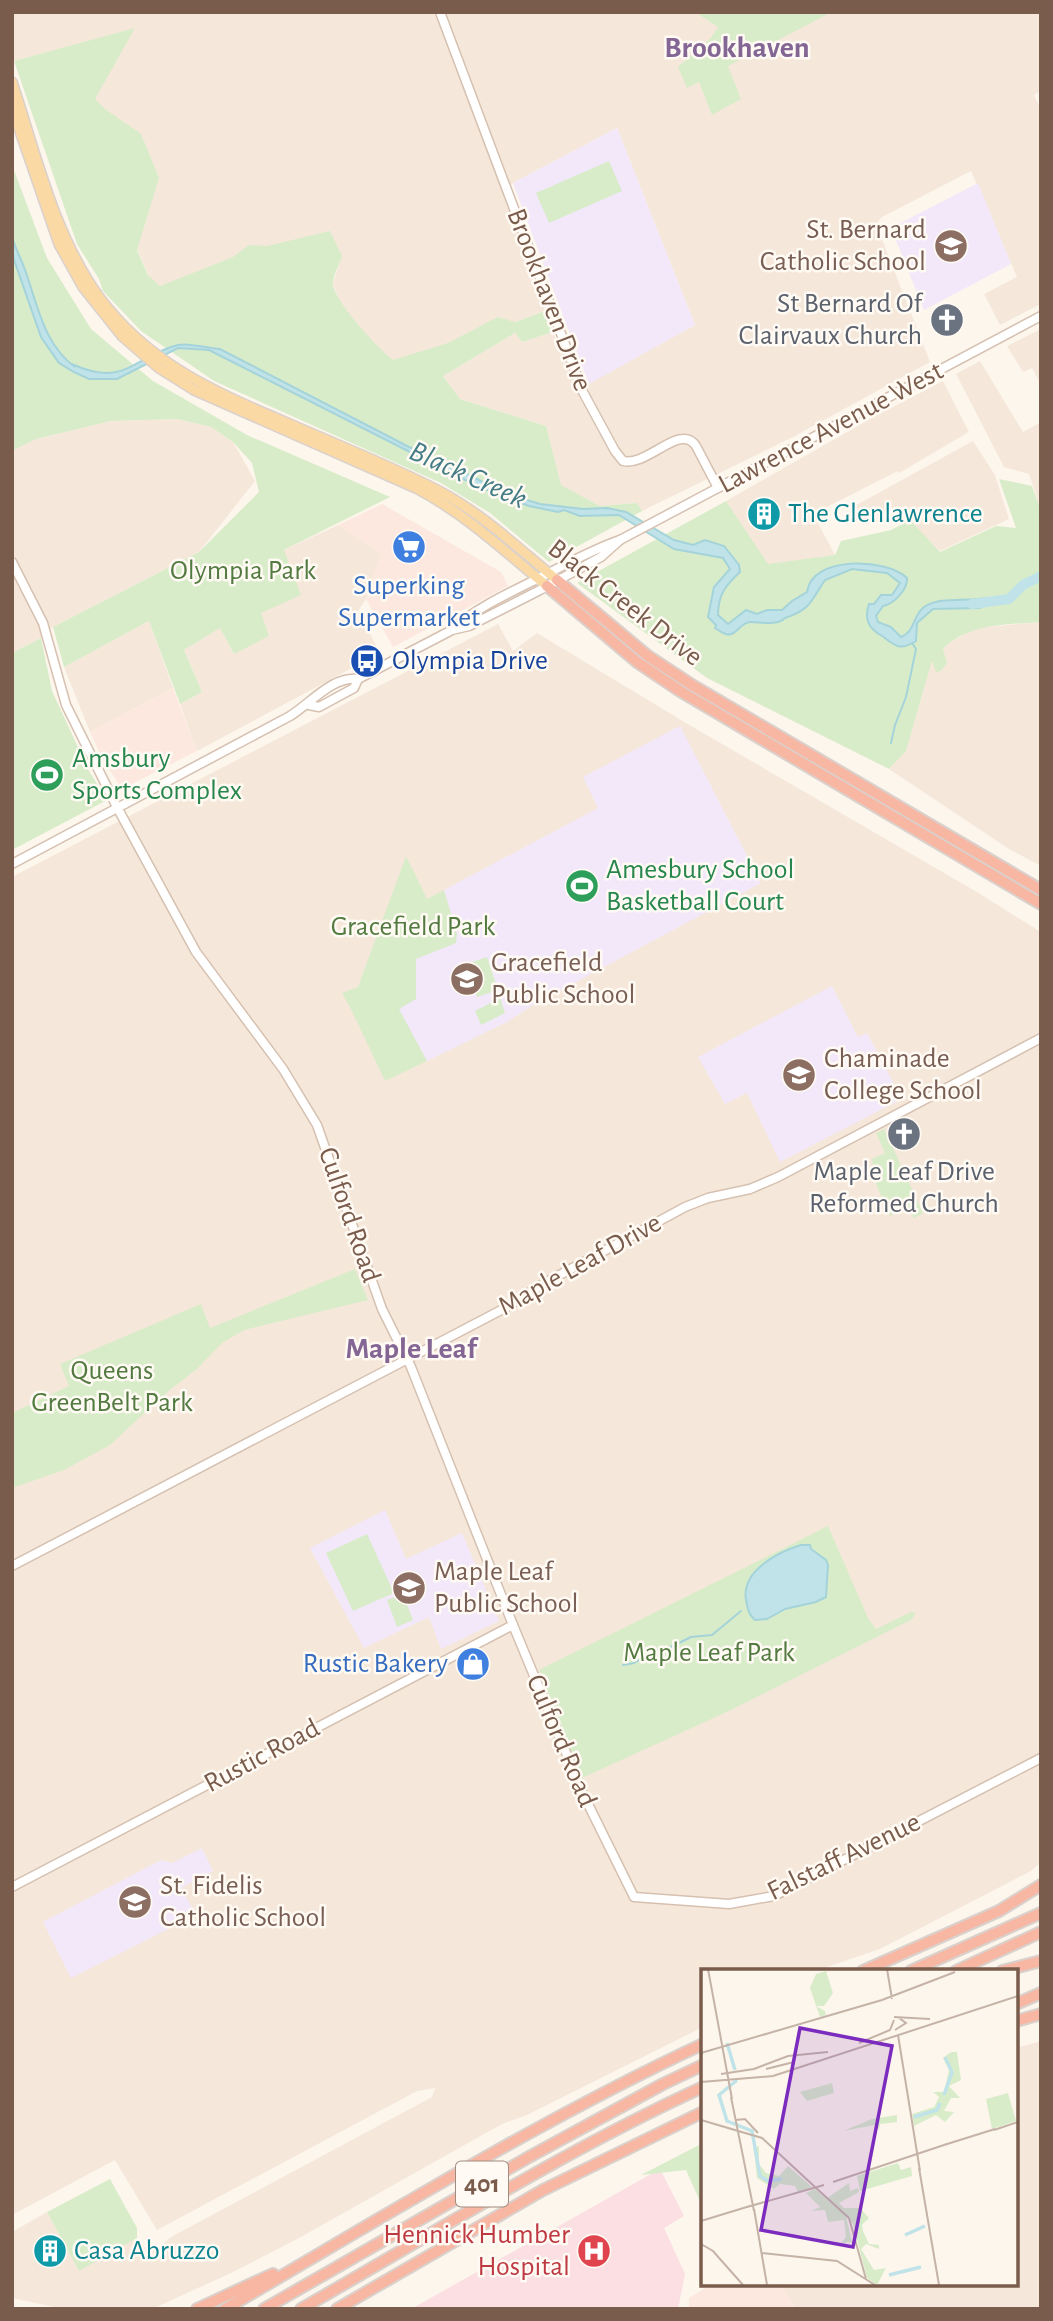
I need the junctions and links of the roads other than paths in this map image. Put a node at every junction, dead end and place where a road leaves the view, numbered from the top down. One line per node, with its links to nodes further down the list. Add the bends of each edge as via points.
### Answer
1 (440, 12): 6 (street, Brookhaven Drive, via 579,380 615,451 623,461 637,461 687,437)
2 (12, 82): 5 (main road, Black Creek Drive, via 65,239 99,296)
3 (12, 108): 5 (main road, Black Creek Drive, via 49,217 73,270 108,320)
4 (1041, 316): 6 (street, Lawrence Avenue West)
5 (145, 351): 8 (main road, Black Creek Drive, via 212,400 449,506)
6 (718, 488): 8 (street, Lawrence Avenue West, via 620,540 601,556)
7 (12, 562): 9 (street, Culford Road, via 43,623 66,705)
8 (548, 579): 9 (street, Lawrence Avenue West, via 469,626 314,696 309,705); 11 (highway, Black Creek Drive, via 692,685); 12 (highway, Black Creek Drive, via 637,662 680,691)
9 (118, 809): 10 (street, Lawrence Avenue West); 14 (street, Culford Road, via 196,952 283,1069 317,1125 374,1290)
10 (12, 864)
11 (1041, 890)
12 (1041, 904)
13 (1041, 1038): 14 (street, Maple Leaf Drive, via 769,1181 685,1207)
14 (406, 1359): 15 (street, Maple Leaf Drive); 16 (street, Culford Road)
15 (12, 1566)
16 (513, 1625): 19 (street, Rustic Road); 20 (street, Culford Road, via 595,1820)
17 (1041, 1758): 20 (street, Falstaff Avenue, via 774,1896 729,1904)
18 (1040, 1886): 24 (highway, via 999,1911)
19 (12, 1887)
20 (634, 1898)
21 (1041, 1913): 25 (highway)
22 (1041, 1933): 26 (highway)
23 (1041, 1961): 27 (highway)
24 (868, 1969)
25 (915, 1969)
26 (960, 1969)
27 (1010, 1969)
28 (1041, 1993): 29 (highway)
29 (1018, 2003)
30 (1041, 2014): 31 (highway)
31 (1018, 2020)
32 (701, 2045): 36 (highway, 401, via 522,2137)
33 (701, 2066): 40 (highway, 401, via 528,2157)
34 (701, 2088): 41 (highway, 401, via 532,2176)
35 (701, 2113): 37 (highway, 401, via 543,2190)
36 (299, 2265): 38 (highway); 39 (highway, 401)
37 (377, 2286): 42 (highway, 401); 43 (highway)
38 (197, 2309)
39 (225, 2309)
40 (264, 2309)
41 (301, 2309)
42 (337, 2309)
43 (351, 2309)

